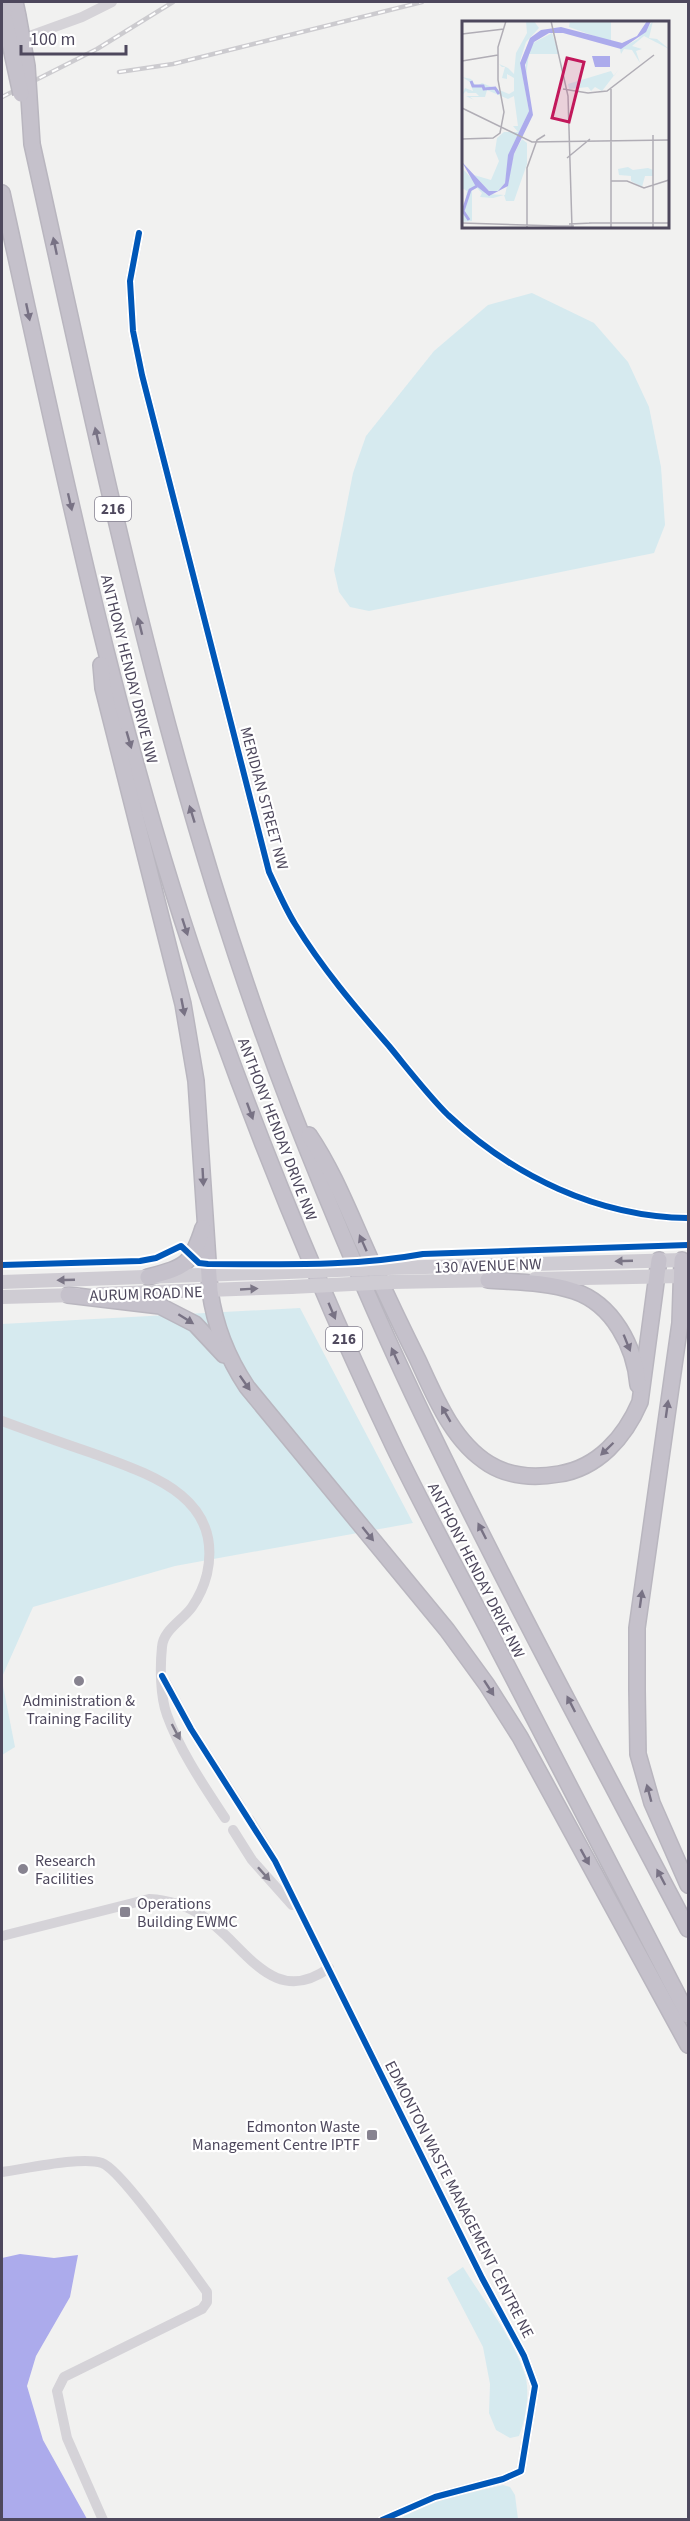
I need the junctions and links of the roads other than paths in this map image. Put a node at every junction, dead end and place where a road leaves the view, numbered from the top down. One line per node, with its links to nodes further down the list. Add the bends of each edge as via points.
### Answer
1 (112, 2): 3 (street)
2 (10, 10): 7 (highway, ANTHONY HENDAY DRIVE NW / 216, one-way to 2, bridge, via 222,911 156,691 32,144)
3 (2, 46)
4 (2, 193): 6 (highway, ANTHONY HENDAY DRIVE NW / 216, one-way to 6)
5 (139, 233): 8 (street, MERIDIAN STREET NW, via 130,281 133,331 142,375 266,862 294,923 351,1002 446,1113 474,1138 514,1167 572,1196 629,1211)
6 (98, 623): 9 (highway, one-way to 9, via 103,688 183,1004 196,1081); 36 (highway, ANTHONY HENDAY DRIVE NW / 216, one-way to 36, via 153,825 198,965 253,1119 309,1257 397,1454)
7 (292, 1109): 24 (highway, one-way to 7, via 632,1422 604,1454 567,1473 527,1477 502,1471 474,1452 445,1414 385,1293 327,1161); 33 (highway, ANTHONY HENDAY DRIVE NW / 216, one-way to 7, via 432,1435 374,1310)
8 (688, 1218)
9 (205, 1219): 13 (highway); 14 (highway, via 195,1250 181,1269)
10 (659, 1268): 11 (main road, 130 AVENUE NW); 12 (main road, 130 AVENUE NW, one-way to 12, bridge); 15 (main road, 130 AVENUE NW); 24 (highway)
11 (685, 1268): 22 (highway)
12 (287, 1272): 13 (main road, AURUM ROAD NE)
13 (208, 1274): 14 (main road, AURUM ROAD NE); 18 (highway)
14 (148, 1277): 16 (main road, AURUM ROAD NE, one-way to 16)
15 (488, 1280): 17 (main road, 130 AVENUE NW, bridge); 24 (highway, one-way to 24, via 559,1287 593,1301 621,1328 628,1343 638,1376)
16 (2, 1282)
17 (291, 1287): 18 (main road, AURUM ROAD NE, one-way to 17)
18 (210, 1291): 19 (main road, AURUM ROAD NE); 23 (highway, via 213,1315)
19 (68, 1295): 20 (main road, AURUM ROAD NE); 23 (highway, one-way to 23, via 160,1306 195,1324)
20 (2, 1297)
21 (688, 1299): 22 (highway)
22 (680, 1323): 31 (highway, one-way to 22, via 646,1783 638,1754 637,1701 637,1628)
23 (230, 1360): 37 (highway, one-way to 37, via 487,1685 520,1737)
24 (640, 1402)
25 (2, 1421): 26 (street, via 141,1471 173,1486 196,1511 207,1541 209,1563 204,1585 191,1609 175,1623 162,1643)
26 (162, 1676): 27 (street); 28 (street, one-way to 28, via 166,1713 203,1785)
27 (241, 1807)
28 (225, 1818)
29 (249, 1819): 32 (street, EDMONTON WASTE MANAGEMENT CENTRE NE)
30 (233, 1830): 32 (street, EDMONTON WASTE MANAGEMENT CENTRE NE, one-way to 32, via 252,1860)
31 (688, 1885)
32 (301, 1914): 35 (street, EDMONTON WASTE MANAGEMENT CENTRE NE)
33 (688, 1929)
34 (2, 1936): 35 (street, via 149,1899 172,1901 202,1915 252,1962 286,1983 313,1980)
35 (329, 1968): 40 (street, EDMONTON WASTE MANAGEMENT CENTRE NE, via 524,2356 535,2386 521,2471 435,2497)
36 (688, 2015)
37 (688, 2044)
38 (2, 2172): 39 (street, via 82,2162 104,2164 127,2186 207,2292 202,2309 64,2377 57,2391 67,2438)
39 (103, 2520)
40 (382, 2520)

